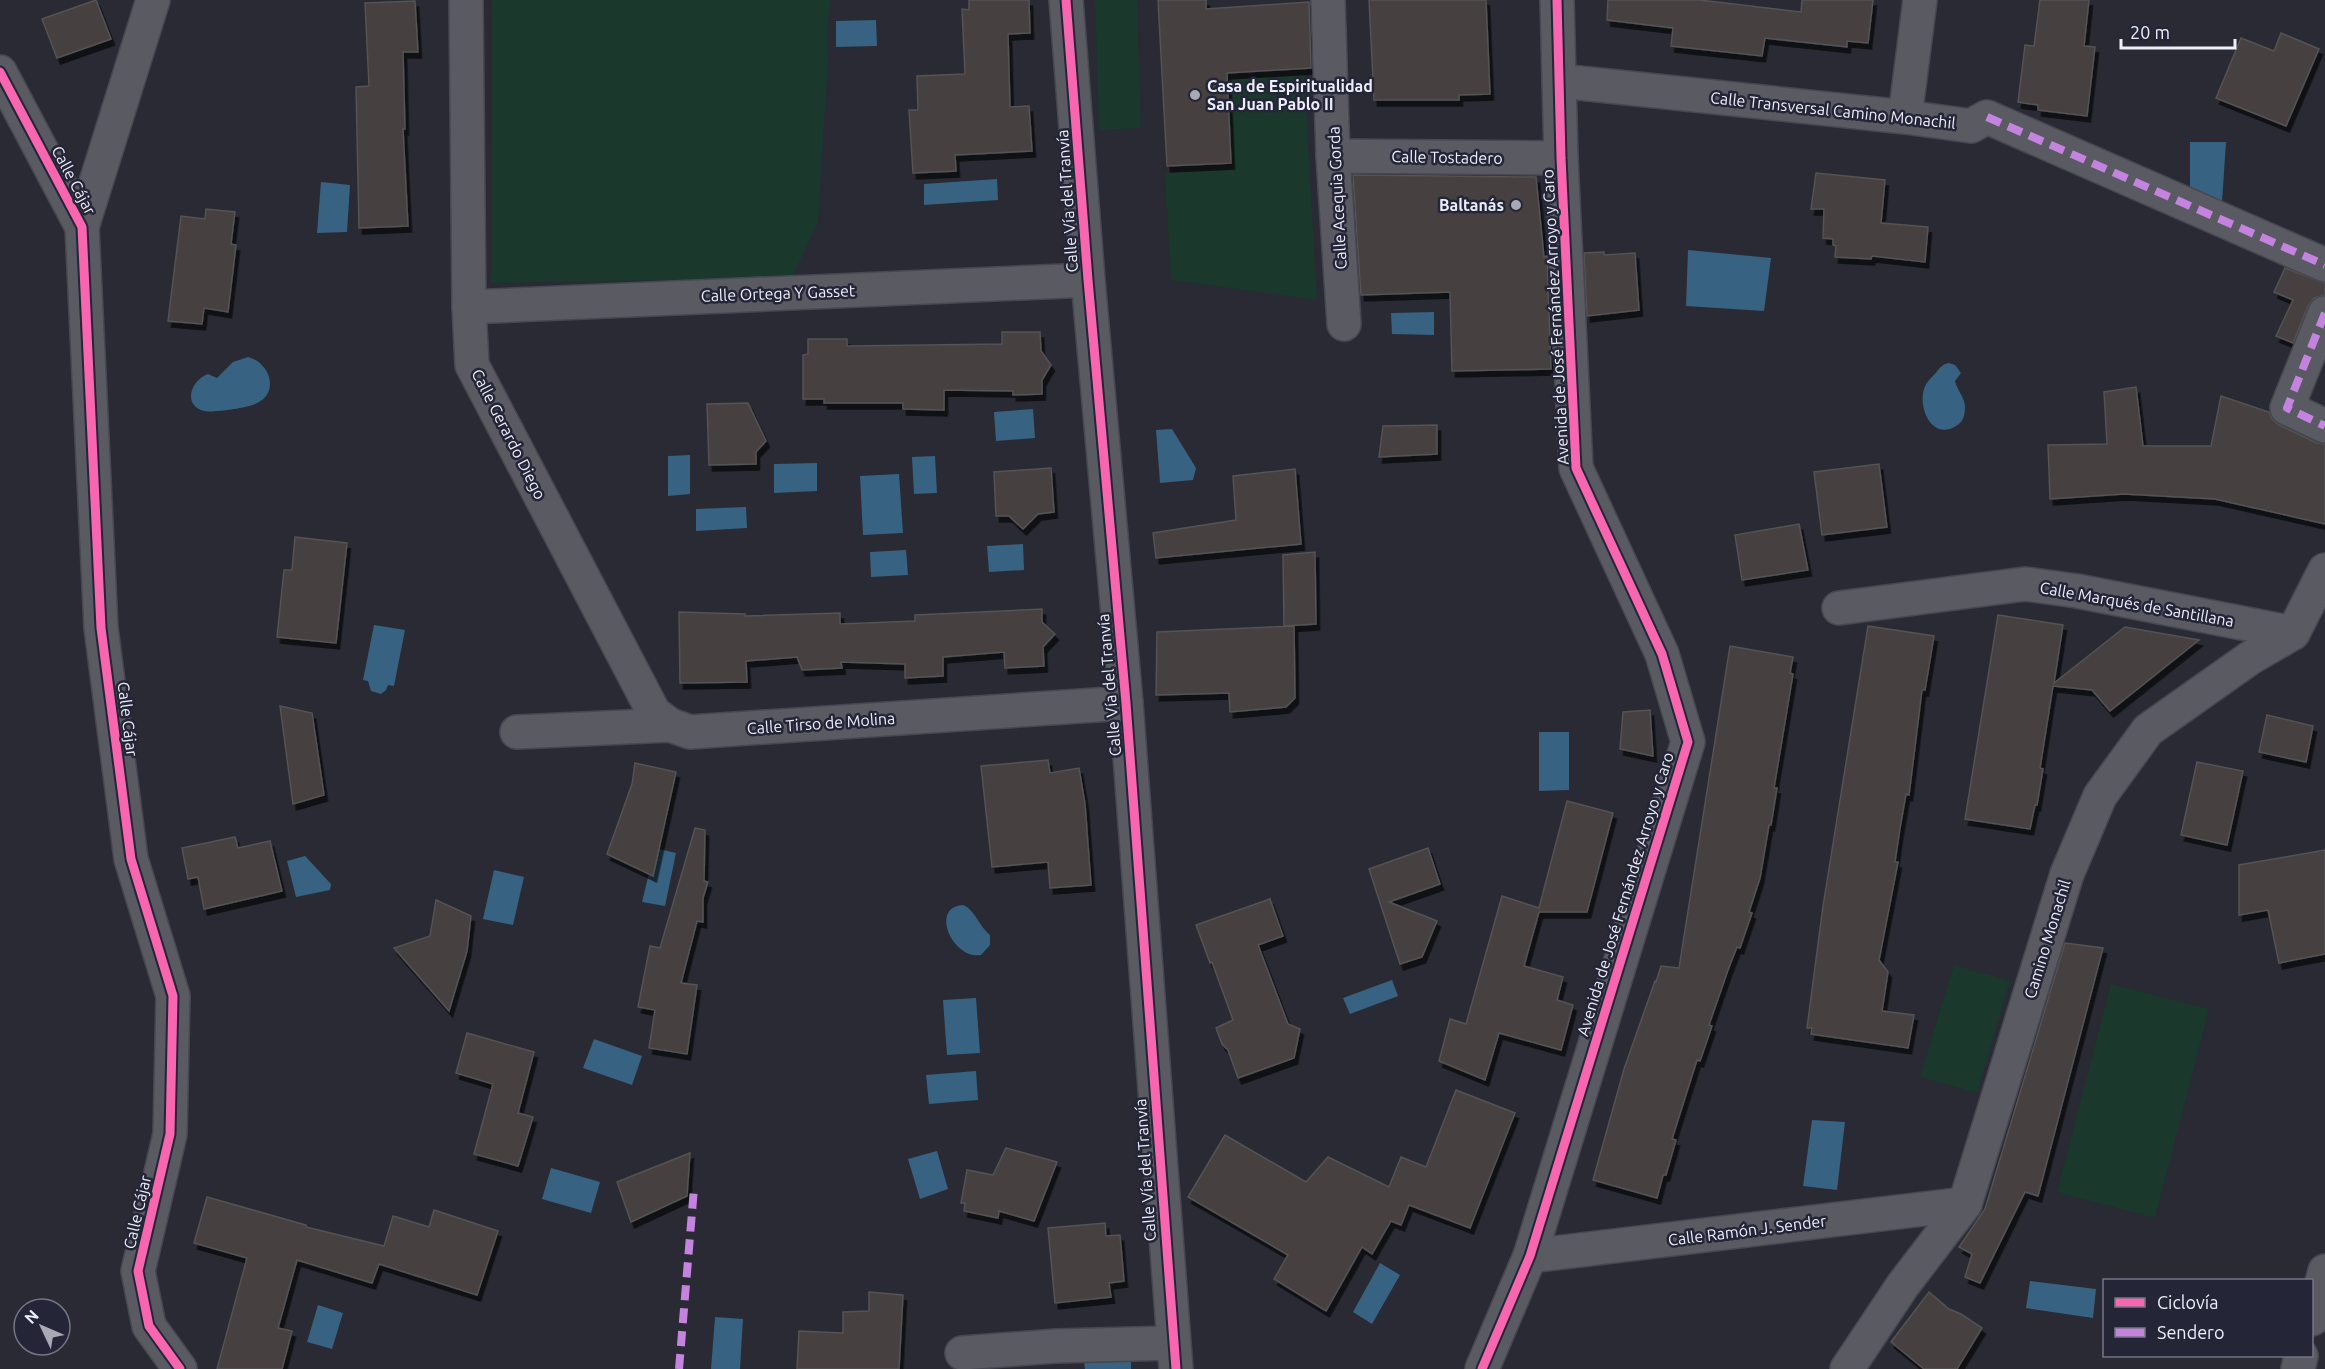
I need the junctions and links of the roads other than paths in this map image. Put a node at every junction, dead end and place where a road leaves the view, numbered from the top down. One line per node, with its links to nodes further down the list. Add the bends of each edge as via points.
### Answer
1 (153, 0): 12 (street)
2 (466, 0): 15 (street, Calle Gerardo Diego)
3 (1066, 0): 14 (street, Calle Vía del Tranvía)
4 (1328, 0): 10 (street, Calle Acequia Gorda)
5 (1557, 0): 8 (street, Avenida de José Fernández Arroyo y Caro)
6 (1920, 0): 9 (street)
7 (0, 72): 12 (street, Calle Cájar)
8 (1560, 81): 9 (street, Calle Transversal Camino Monachil); 11 (street, Avenida de José Fernández Arroyo y Caro)
9 (1905, 117): 13 (street, Calle Transversal Camino Monachil, via 1971,126 1987,117)
10 (1333, 156): 11 (street, Calle Tostadero); 17 (street, Calle Acequia Gorda)
11 (1561, 158): 26 (street, Avenida de José Fernández Arroyo y Caro, via 1576,468 1662,654 1688,742)
12 (82, 227): 31 (street, Calle Cájar, via 101,628 131,859 173,996 170,1134 138,1271 149,1326)
13 (2325, 266)
14 (1088, 280): 15 (street, Calle Ortega Y Gasset); 22 (street, Calle Vía del Tranvía)
15 (469, 307): 23 (street, Calle Gerardo Diego, via 472,365 654,713)
16 (2325, 313): 18 (street, via 2287,408)
17 (1344, 324)
18 (2325, 426)
19 (2325, 570): 21 (street)
20 (1839, 608): 21 (street, Calle Marqués de Santillana, via 2025,584)
21 (2293, 633): 25 (street, Camino Monachil, via 2250,658 2148,730 2100,796 2067,874)
22 (1126, 703): 23 (street, Calle Tirso de Molina, via 690,732); 30 (street, Calle Vía del Tranvía)
23 (670, 725): 24 (street, Calle Tirso de Molina)
24 (517, 732)
25 (1965, 1204): 26 (street, Calle Ramón J. Sender); 33 (street, Camino Monachil, via 1903,1285)
26 (1530, 1256): 32 (street, Avenida de José Fernández Arroyo y Caro)
27 (2325, 1271): 28 (street)
28 (2313, 1315)
29 (962, 1353): 30 (street, Calle Vía del Tranvía, via 1058,1346)
30 (1174, 1356)
31 (180, 1369)
32 (1482, 1369)
33 (1847, 1369)

